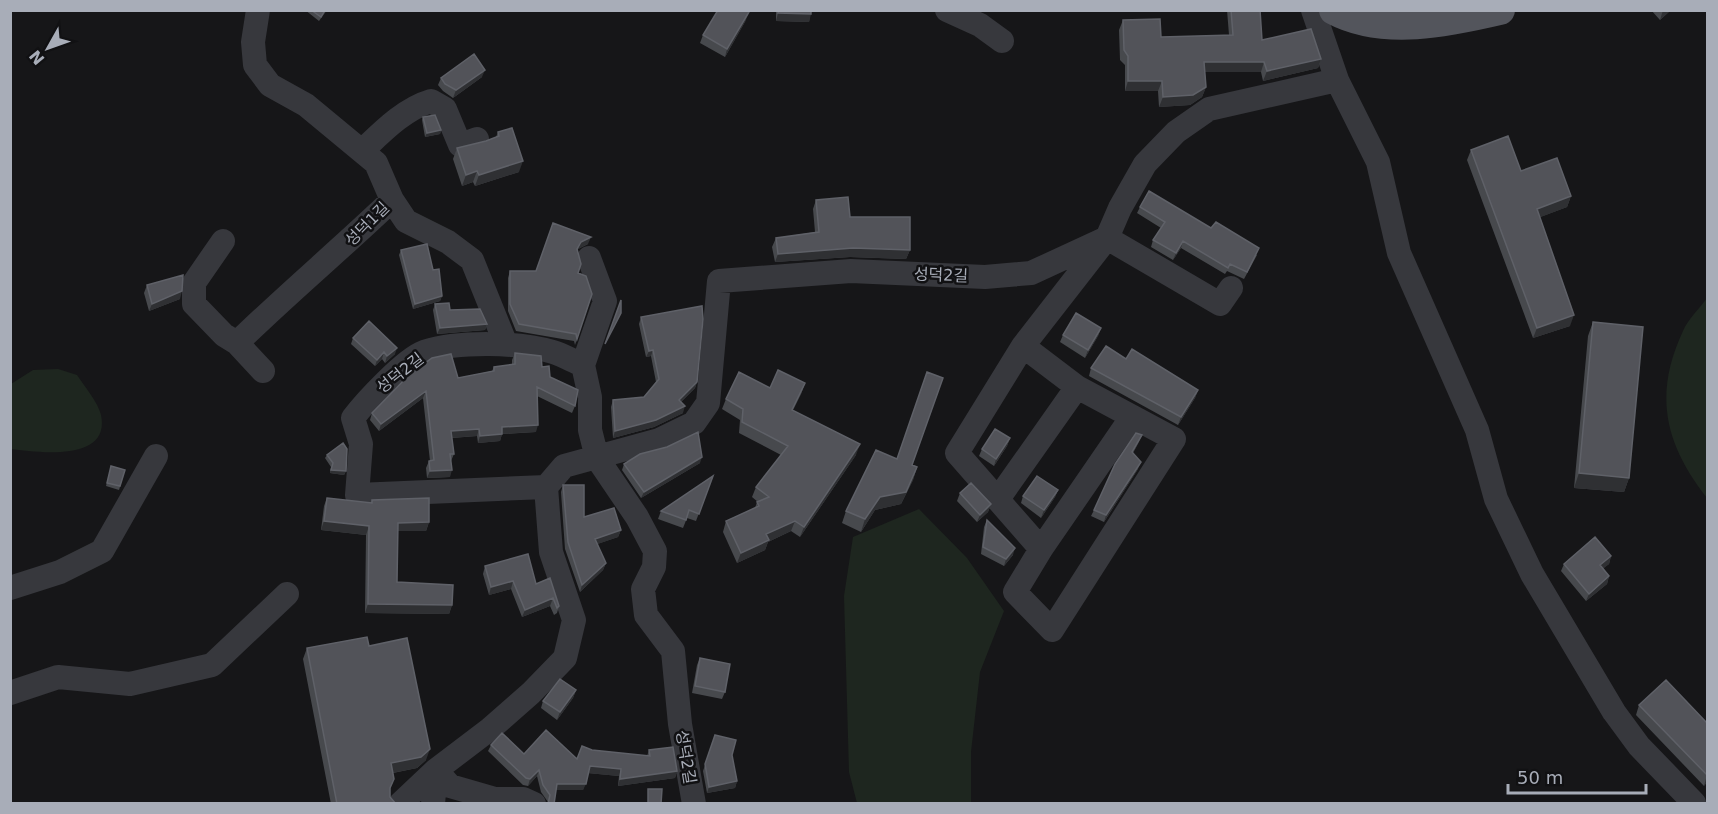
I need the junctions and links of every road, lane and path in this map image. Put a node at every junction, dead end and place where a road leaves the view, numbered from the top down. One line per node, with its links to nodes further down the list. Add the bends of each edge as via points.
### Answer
1 (258, 10): 9 (street, 성덕1길, via 255,65 270,85 306,105)
2 (946, 10): 6 (street, via 980,25)
3 (1313, 10): 7 (street)
4 (1335, 10): 5 (main road, via 1347,17 1406,26 1460,20)
5 (1500, 10)
6 (1002, 41)
7 (1337, 80): 11 (street, via 1209,109 1176,132 1145,164); 32 (street, via 1378,162 1399,253 1477,430 1496,499 1532,574 1627,729 1665,776)
8 (477, 139): 9 (street, via 460,145 445,109 431,101 389,125)
9 (362, 151): 10 (street, 성덕1길, via 376,164)
10 (392, 200): 15 (street, via 406,221 472,260); 16 (street, 성덕1길)
11 (1107, 238): 14 (street, via 1220,304); 17 (street); 23 (street, 성덕2길, via 1031,273 985,277 851,271 719,281 708,403 694,423 659,440)
12 (223, 241): 16 (street, via 194,283 194,304 224,336)
13 (589, 258): 18 (street, via 604,301)
14 (1231, 288)
15 (505, 342): 18 (street, 성덕2길, via 553,352); 24 (street, 성덕2길, via 423,352 382,384 353,418 361,444 357,495)
16 (237, 343): 19 (street)
17 (1023, 346): 20 (street); 25 (street, via 957,453)
18 (583, 365): 23 (street, 성덕2길)
19 (262, 371)
20 (1077, 387): 21 (street); 25 (street)
21 (1131, 418): 26 (street); 26 (street, via 1174,439 1052,630 1015,592)
22 (156, 456): 27 (street, via 102,551 60,572)
23 (597, 458): 24 (street, 성덕2길, via 564,466); 31 (street, 성덕2길, via 655,551 654,567 643,589 646,615 673,651)
24 (546, 487): 30 (street, via 551,552 574,620 565,658 490,729)
25 (998, 499): 26 (street)
26 (1041, 549)
27 (10, 588)
28 (287, 594): 29 (street, via 212,666 130,684 58,677)
29 (10, 693)
30 (436, 770): 33 (street); 34 (street); 35 (street, via 450,786 495,799 523,799)
31 (693, 800)
32 (1694, 803)
33 (400, 804)
34 (433, 804)
35 (534, 804)

